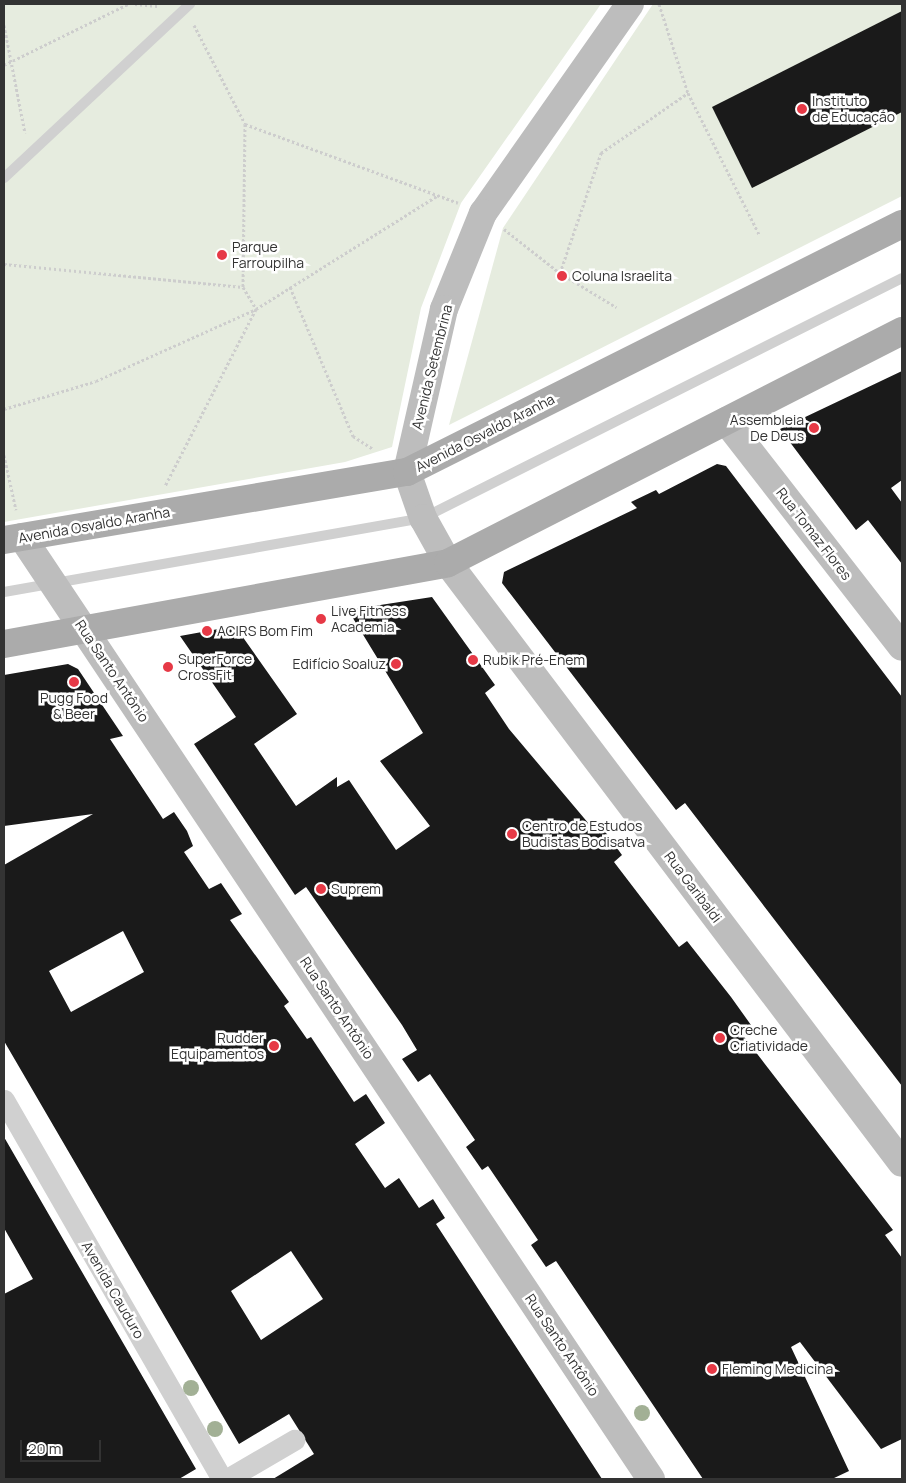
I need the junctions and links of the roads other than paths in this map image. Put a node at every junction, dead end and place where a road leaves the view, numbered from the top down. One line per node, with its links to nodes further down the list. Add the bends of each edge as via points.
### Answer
1 (630, 4): 8 (street, Avenida Setembrina, via 483,213 444,309)
2 (187, 6): 3 (lane)
3 (4, 178)
4 (902, 224): 8 (main road, Avenida Osvaldo Aranha)
5 (902, 278): 9 (lane)
6 (902, 332): 7 (main road)
7 (726, 421): 11 (main road); 16 (street, Rua Tomaz Flores)
8 (407, 472): 9 (street); 10 (main road, Avenida Osvaldo Aranha)
9 (423, 518): 11 (street); 12 (lane)
10 (13, 539): 12 (street, Rua Santo Antônio)
11 (448, 563): 14 (main road); 18 (street, Rua Garibaldi)
12 (53, 583): 13 (lane); 14 (street, Rua Santo Antônio)
13 (4, 592)
14 (84, 630): 15 (main road); 22 (street, Rua Santo Antônio)
15 (4, 644)
16 (902, 647)
17 (4, 1100): 20 (street, Avenida Cauduro)
18 (902, 1163)
19 (294, 1440): 21 (street)
20 (222, 1479)
21 (227, 1479)
22 (651, 1479)

